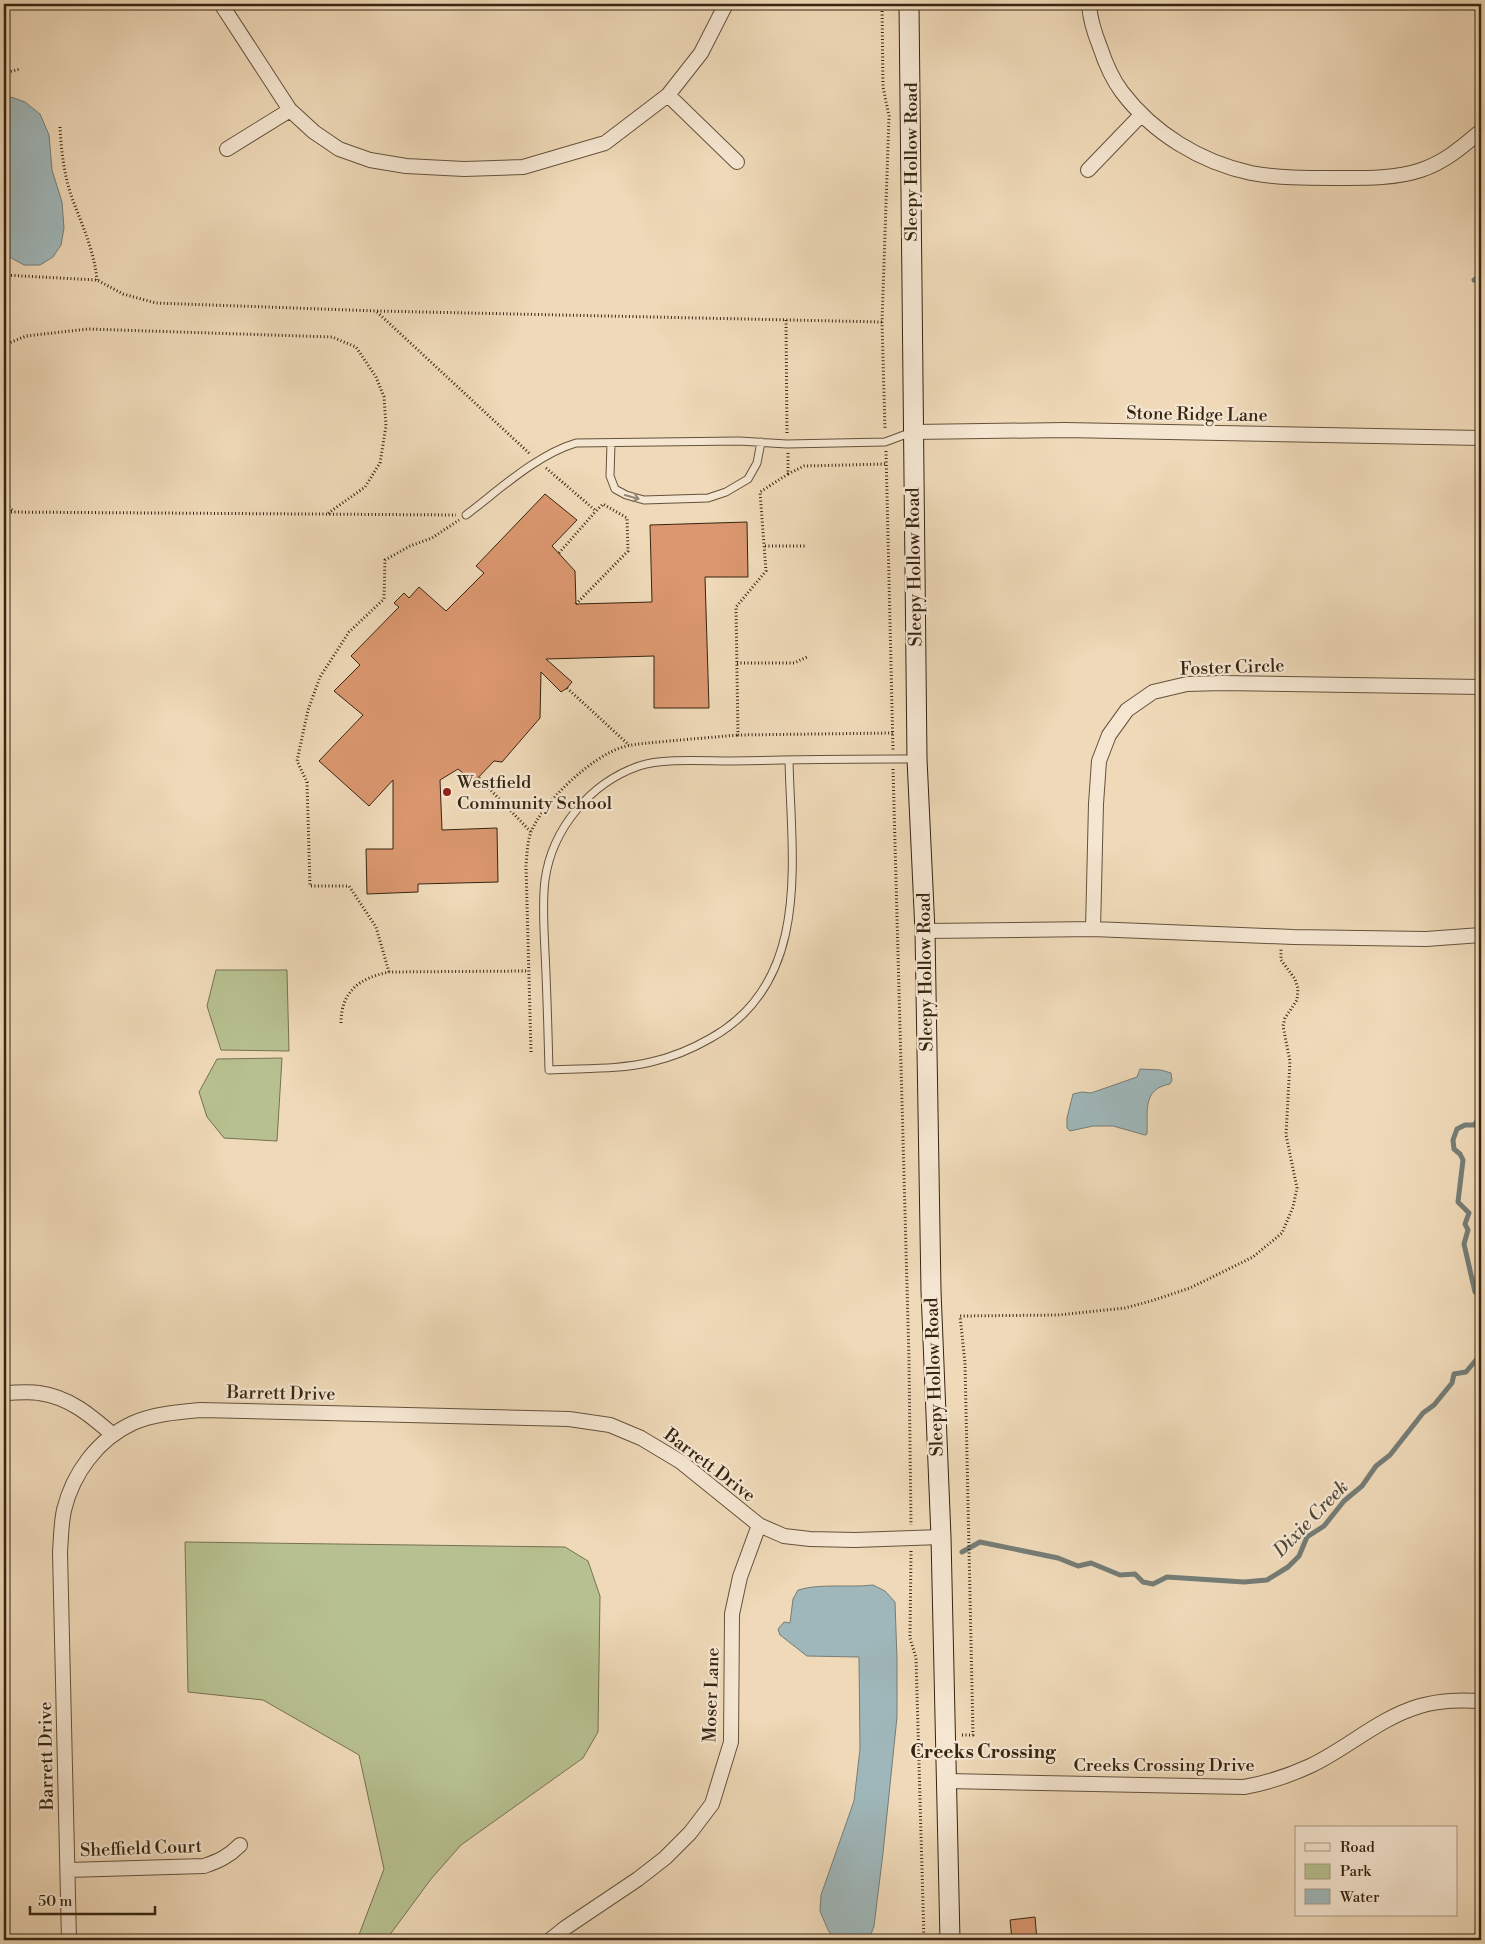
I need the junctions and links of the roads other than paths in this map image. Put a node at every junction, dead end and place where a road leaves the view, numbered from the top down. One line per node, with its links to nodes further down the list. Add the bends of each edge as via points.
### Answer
1 (221, 4): 6 (street)
2 (726, 4): 5 (street, via 700,53)
3 (910, 4): 12 (street, Sleepy Hollow Road)
4 (1089, 4): 7 (street, via 1090,22 1104,60 1120,90)
5 (668, 95): 6 (street, via 605,143 523,167 464,169 406,166 370,160 339,149); 10 (street)
6 (290, 110): 9 (street)
7 (1141, 115): 8 (street, via 1173,141 1225,165 1251,173 1306,178 1373,178 1420,170 1452,156); 11 (street)
8 (1481, 132)
9 (227, 149)
10 (737, 162)
11 (1088, 170)
12 (913, 432): 13 (street, Stone Ridge Lane, via 1065,430); 14 (lane, via 886,442); 18 (street, Sleepy Hollow Road)
13 (1481, 438)
14 (761, 442): 15 (lane); 15 (lane, one-way to 14, via 610,476 615,489 644,500 708,498 726,492 748,478 757,463)
15 (611, 443): 16 (lane, via 576,443 558,448)
16 (466, 515)
17 (1481, 686): 20 (street, Foster Circle, via 1222,683 1188,684 1152,692 1127,710 1109,734 1099,761)
18 (917, 759): 19 (lane); 21 (street, Sleepy Hollow Road)
19 (789, 760): 19 (lane, via 642,765 617,777 584,800 566,823 551,854 543,896 549,1070 632,1066 674,1057 716,1035 750,1008 778,962 789,920 792,887)
20 (1093, 929): 21 (street); 22 (street, via 1426,939)
21 (925, 931): 26 (street, Sleepy Hollow Road, via 931,1291)
22 (1481, 934)
23 (4, 1393): 24 (street, via 38,1392 64,1400 84,1410)
24 (112, 1434): 25 (street, Barrett Drive, via 134,1422 200,1410 569,1419 610,1425 641,1438 681,1462); 30 (street, Barrett Drive, via 94,1451 72,1488 61,1532)
25 (759, 1526): 26 (street, Barrett Drive, via 784,1536 810,1539); 32 (street, Moser Lane, via 740,1577 732,1614 731,1742 712,1804 665,1858)
26 (941, 1537): 28 (street, Sleepy Hollow Road)
27 (1481, 1701): 28 (street, Creeks Crossing Drive, via 1446,1700 1420,1706 1386,1719 1311,1766 1273,1782 1244,1787)
28 (947, 1781): 33 (street, Sleepy Hollow Road)
29 (240, 1844): 30 (street, Sheffield Court, via 219,1862 204,1866)
30 (68, 1870): 31 (street, Barrett Drive)
31 (69, 1940)
32 (550, 1940)
33 (950, 1940)

